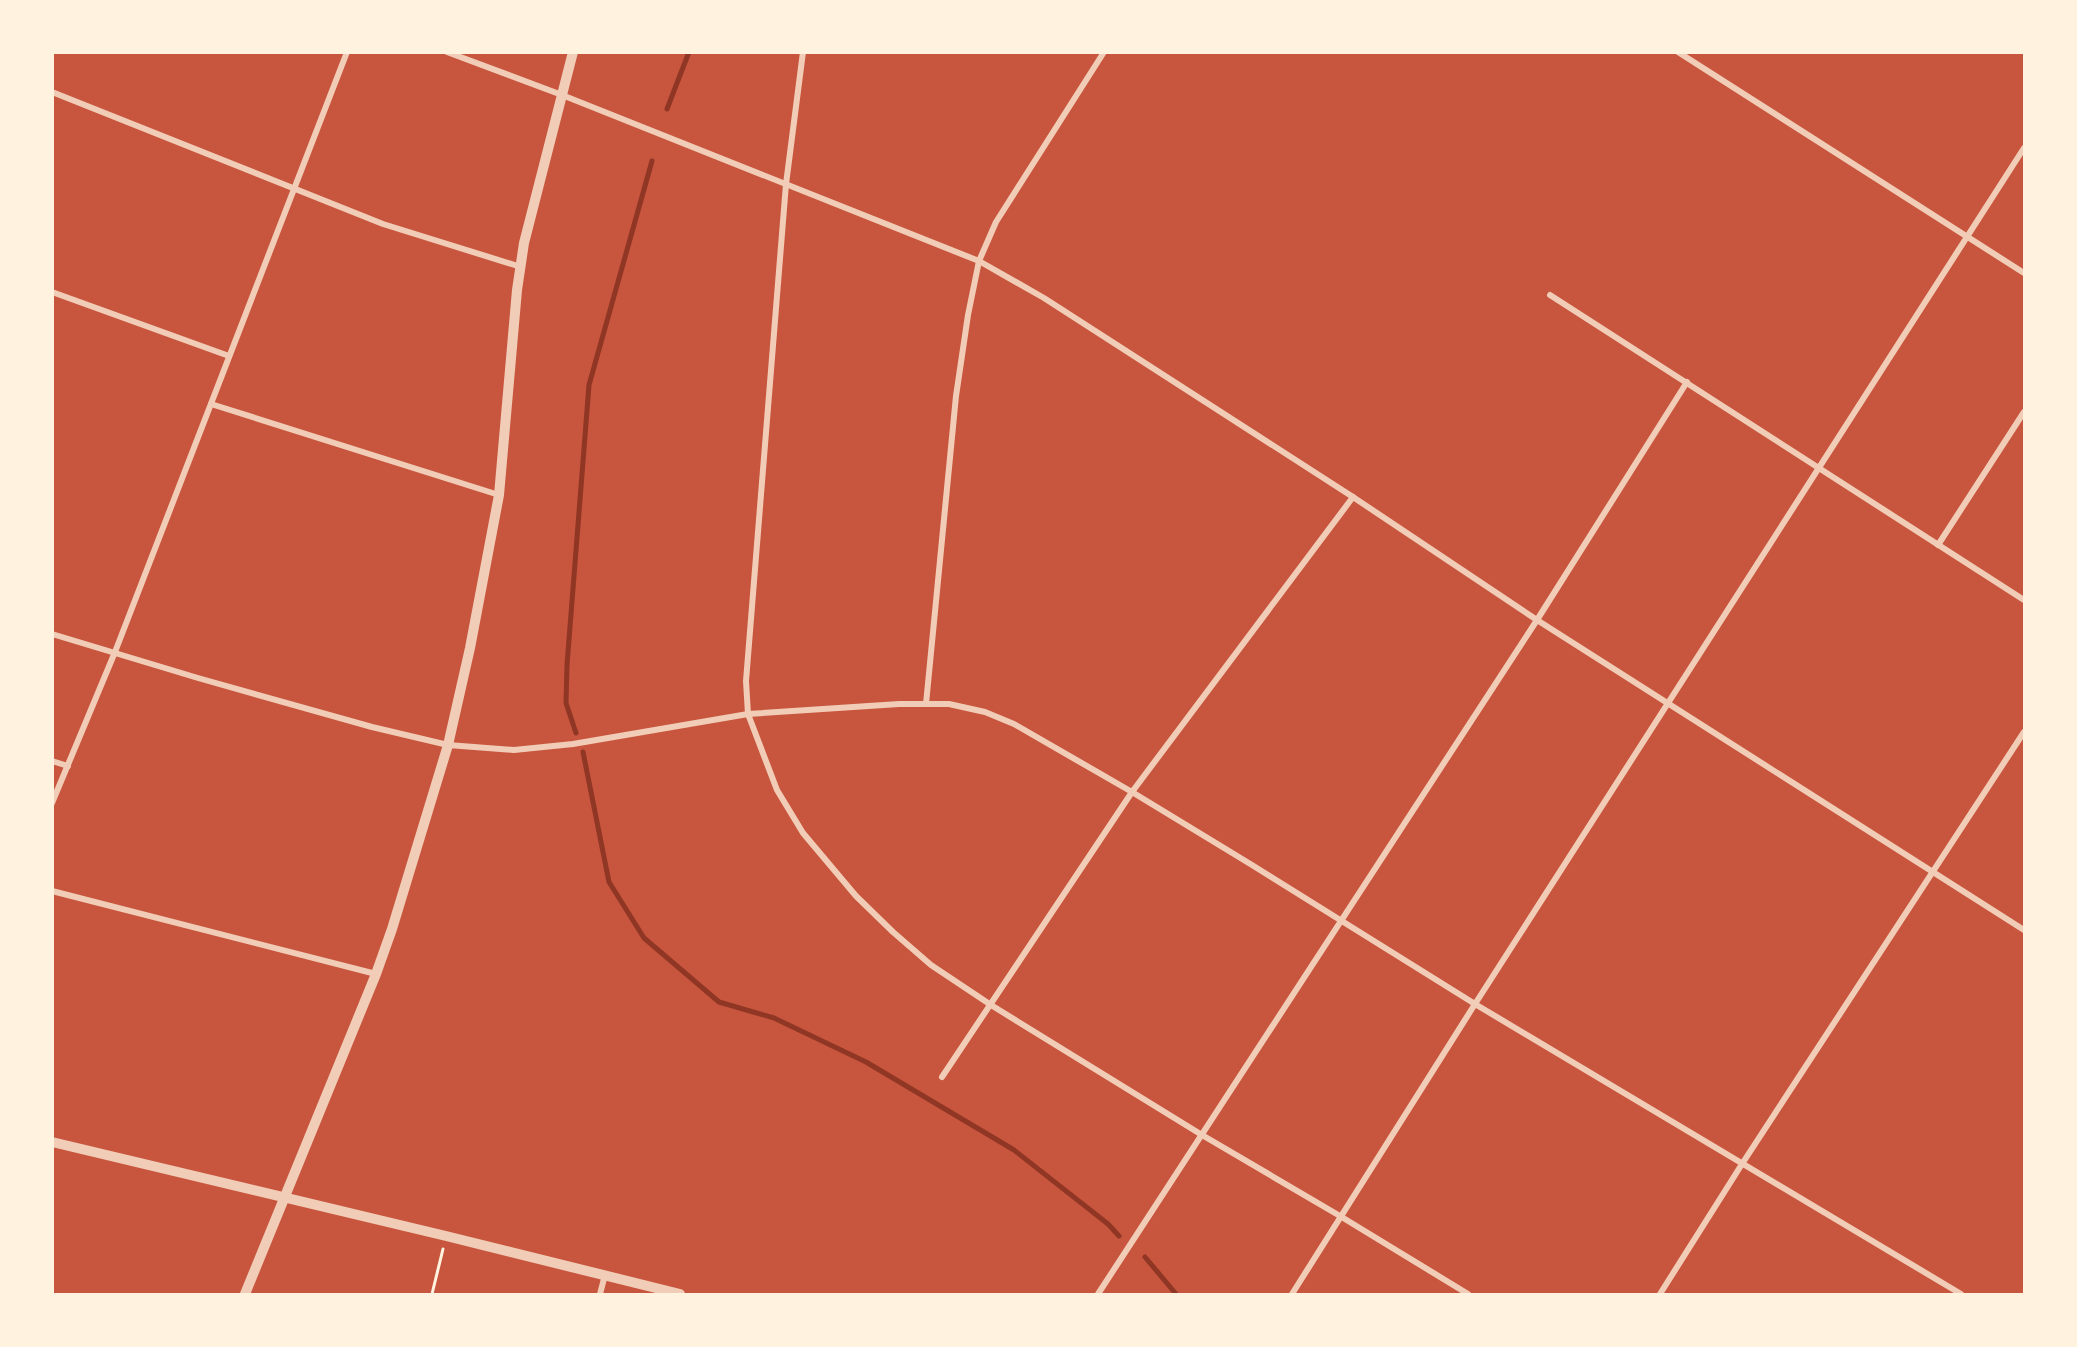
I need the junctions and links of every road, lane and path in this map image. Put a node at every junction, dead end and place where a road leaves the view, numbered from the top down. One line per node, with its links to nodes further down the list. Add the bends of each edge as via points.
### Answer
1 (347, 52): 11 (street)
2 (447, 52): 8 (street)
3 (573, 52): 8 (street)
4 (803, 52): 10 (street)
5 (1104, 52): 13 (street, via 996,222)
6 (1678, 52): 12 (street)
7 (52, 92): 11 (street)
8 (562, 95): 10 (street); 14 (street)
9 (2025, 148): 12 (street)
10 (786, 184): 13 (street); 32 (street, via 746,681)
11 (293, 189): 14 (street, via 383,224); 18 (street)
12 (1967, 236): 15 (street); 22 (street)
13 (979, 261): 24 (street, via 1044,298); 30 (street, via 956,396)
14 (521, 267): 23 (street)
15 (2025, 273)
16 (52, 292): 18 (street)
17 (1550, 295): 19 (street)
18 (229, 356): 20 (street)
19 (1688, 382): 22 (street); 27 (street)
20 (211, 404): 23 (street); 29 (street)
21 (2025, 411): 25 (street)
22 (1819, 467): 25 (street); 31 (street)
23 (499, 495): 34 (street)
24 (1353, 497): 27 (street); 37 (street)
25 (1938, 544): 26 (street)
26 (2025, 600)
27 (1538, 620): 31 (street); 41 (street)
28 (52, 634): 29 (street)
29 (115, 652): 34 (street); 36 (street)
30 (926, 704): 32 (street); 37 (street, via 949,704 985,712 1014,724)
31 (1668, 704): 39 (street); 44 (street)
32 (748, 714): 34 (street, via 514,750); 45 (street, via 777,790 803,833 856,896 893,932)
33 (2025, 732): 39 (street)
34 (448, 745): 43 (street)
35 (52, 761): 36 (street)
36 (68, 766): 38 (street)
37 (1132, 792): 41 (street); 45 (street)
38 (52, 803)
39 (1933, 871): 42 (street); 49 (street)
40 (52, 891): 43 (street)
41 (1342, 922): 44 (street); 47 (street)
42 (2025, 930)
43 (376, 975): 50 (street)
44 (1474, 1004): 49 (street); 51 (street)
45 (991, 1005): 46 (street); 47 (street)
46 (942, 1077)
47 (1202, 1135): 51 (street); 58 (street)
48 (52, 1143): 50 (street)
49 (1742, 1164): 61 (street); 62 (street)
50 (284, 1199): 52 (street); 54 (street)
51 (1340, 1216): 59 (street); 60 (street)
52 (446, 1236): 53 (street); 55 (path)
53 (605, 1275): 56 (street); 57 (street)
54 (245, 1294)
55 (432, 1294)
56 (600, 1294)
57 (680, 1294)
58 (1098, 1294)
59 (1292, 1294)
60 (1468, 1294)
61 (1660, 1294)
62 (1961, 1294)

